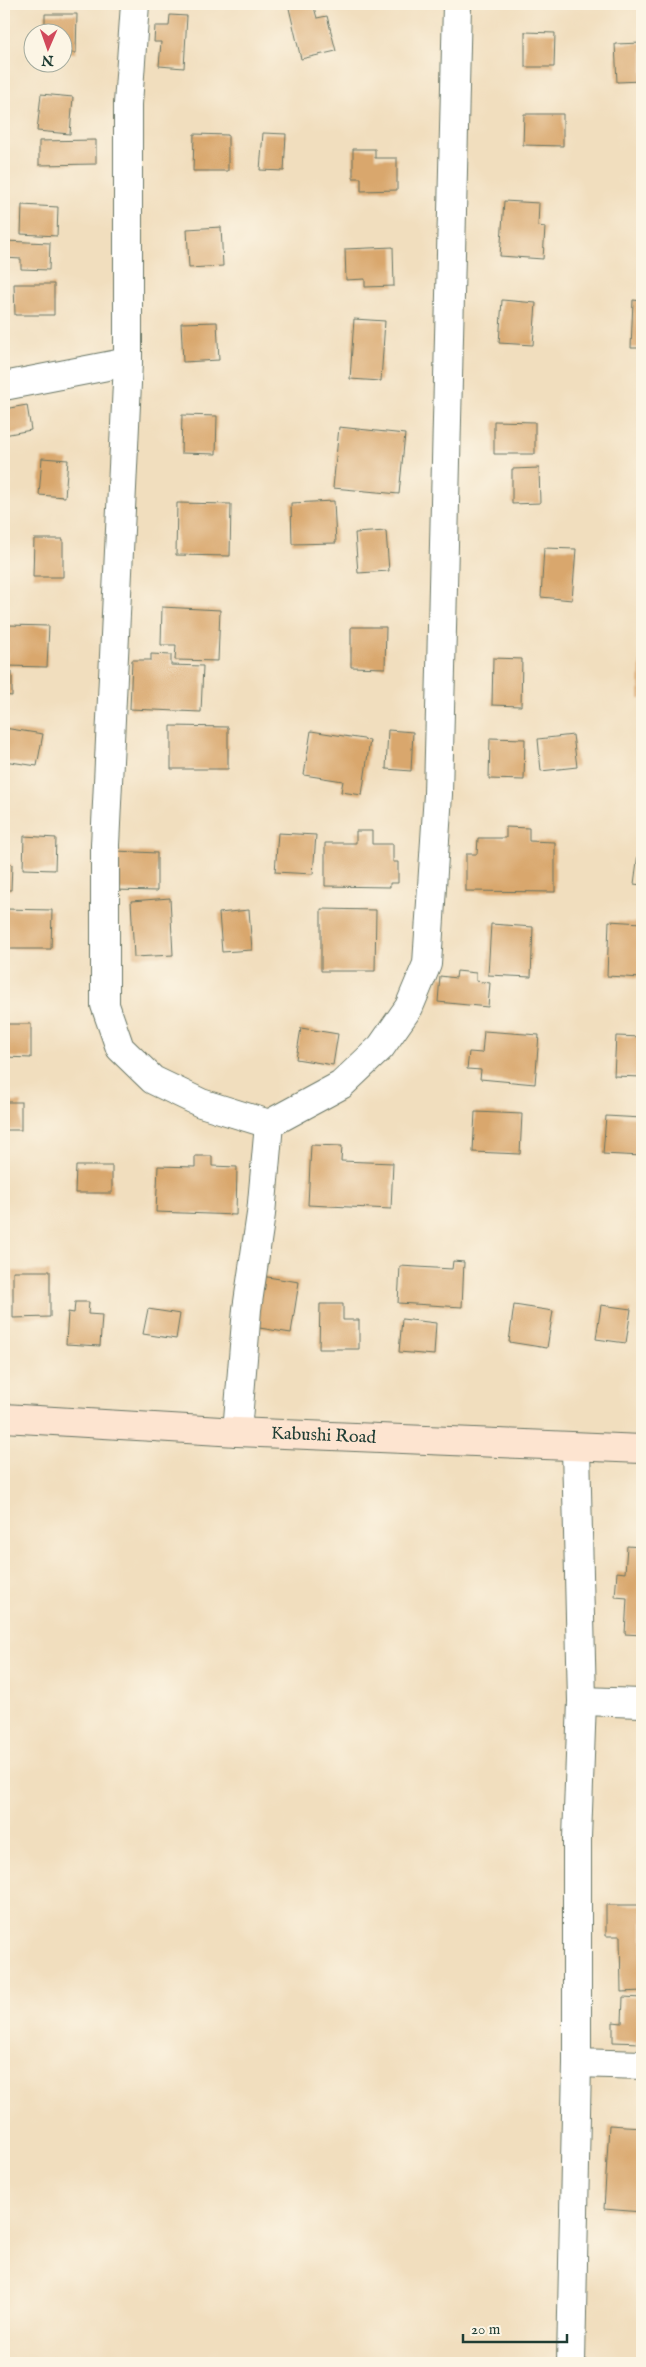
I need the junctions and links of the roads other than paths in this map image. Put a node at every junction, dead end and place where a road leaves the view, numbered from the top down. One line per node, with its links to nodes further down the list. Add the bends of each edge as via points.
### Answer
1 (135, 4): 3 (street, via 128,104)
2 (457, 4): 5 (street, via 438,794 426,964 409,1007 381,1047 341,1085)
3 (128, 362): 4 (street); 5 (street, via 105,845 105,1005 120,1048 153,1080 201,1103)
4 (4, 386)
5 (269, 1124): 7 (street, via 261,1214 247,1309)
6 (4, 1418): 7 (main road, Kabushi Road)
7 (238, 1432): 8 (main road, Kabushi Road)
8 (576, 1448): 9 (main road, Kabushi Road); 10 (street)
9 (642, 1449)
10 (582, 1701): 11 (street); 12 (street, via 577,1838)
11 (642, 1703)
12 (577, 2064): 13 (street); 14 (street)
13 (642, 2065)
14 (571, 2363)

